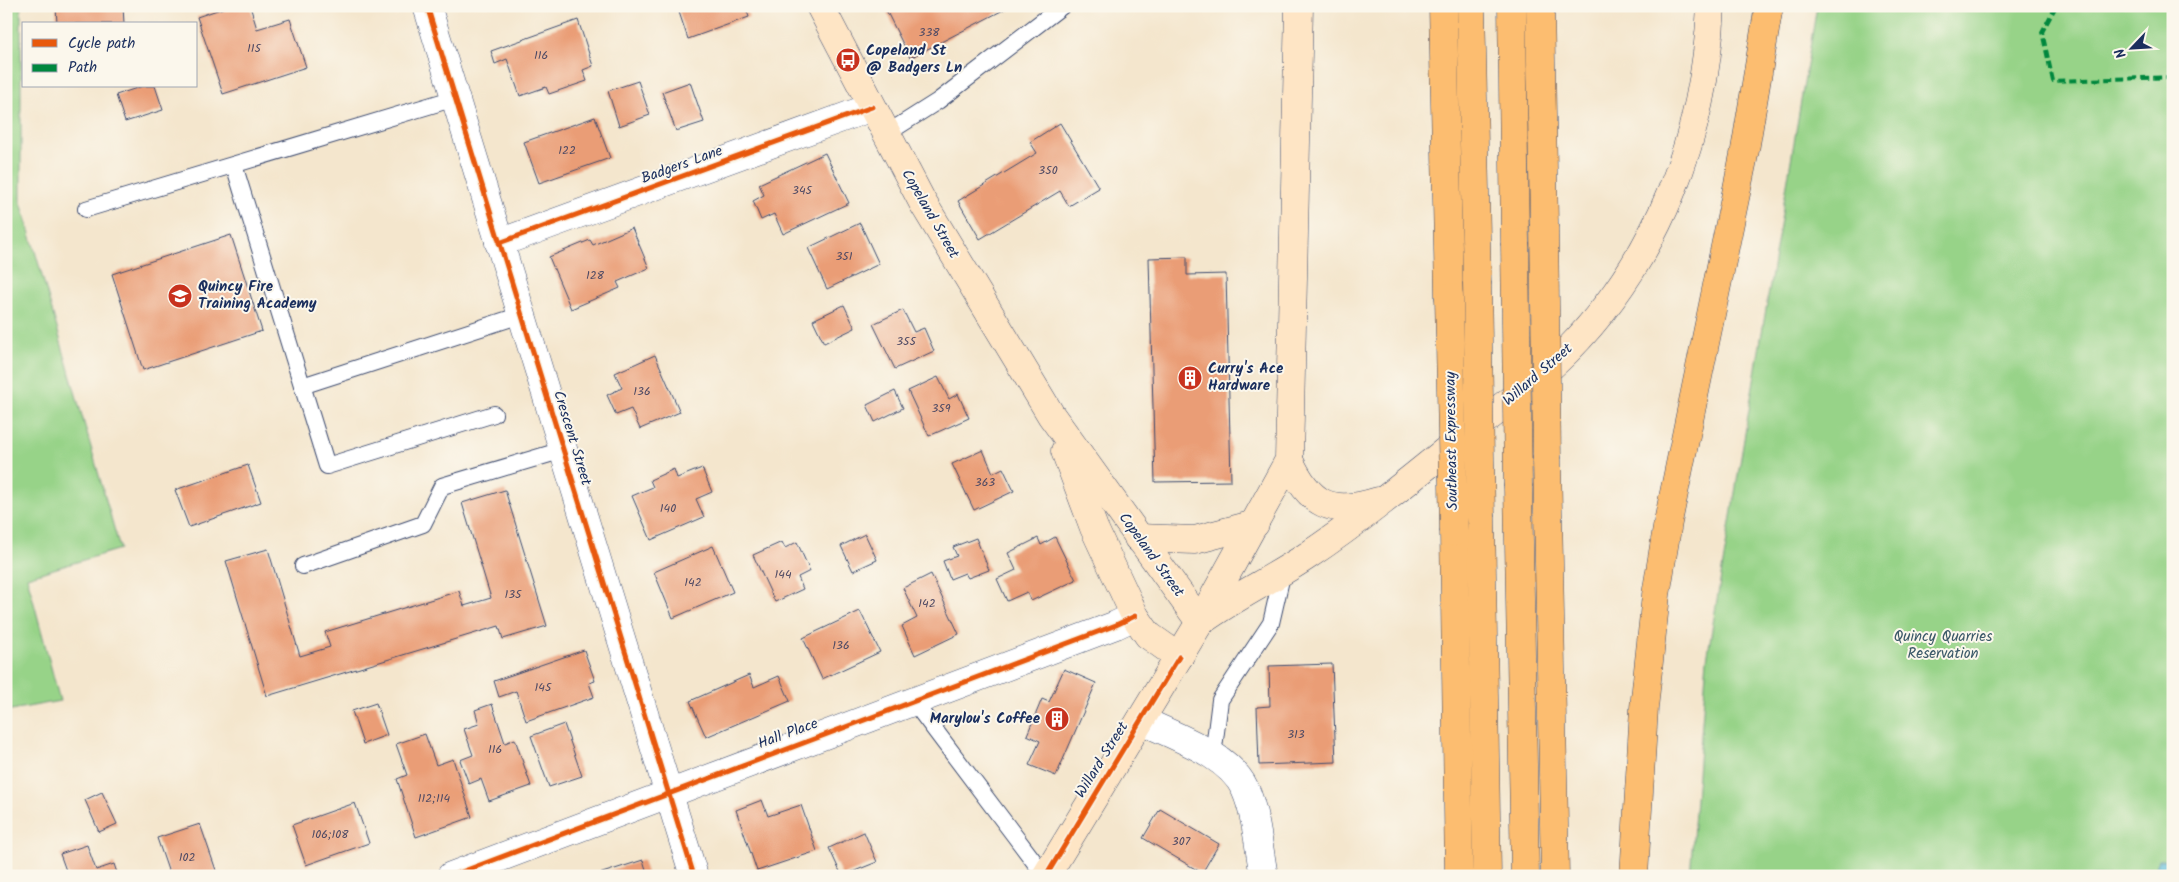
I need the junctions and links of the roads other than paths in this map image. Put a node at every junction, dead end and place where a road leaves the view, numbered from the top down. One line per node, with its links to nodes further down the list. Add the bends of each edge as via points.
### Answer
1 (428, 6): 13 (street, Crescent Street)
2 (820, 6): 14 (main road, Copeland Street)
3 (1062, 6): 15 (lane, via 938,101)
4 (1299, 6): 24 (main road, Willard Street)
5 (1425, 6): 12 (highway)
6 (1443, 6): 12 (highway, Southeast Expressway)
7 (1472, 6): 42 (highway, bridge)
8 (1512, 6): 43 (highway, bridge)
9 (1540, 6): 44 (highway, bridge)
10 (1710, 6): 25 (main road, Willard Street, via 1705,70 1685,160 1664,213 1630,271 1589,327 1566,352)
11 (1769, 6): 45 (highway, via 1745,150 1668,522 1656,595 1646,689)
12 (1444, 75): 41 (highway, Southeast Expressway, bridge)
13 (455, 98): 16 (lane); 18 (street, Crescent Street)
14 (872, 107): 15 (main road, Copeland Street); 18 (street, Badgers Lane)
15 (886, 134): 22 (main road, Copeland Street, via 940,232)
16 (234, 165): 17 (lane); 20 (lane)
17 (86, 209)
18 (499, 243): 19 (street, Crescent Street)
19 (521, 315): 20 (lane); 23 (street, Crescent Street)
20 (302, 386): 21 (lane, via 327,466)
21 (494, 414)
22 (1051, 415): 27 (main road, Copeland Street); 30 (main road, Copeland Street, via 1094,528)
23 (563, 450): 28 (lane, via 442,486 423,524); 36 (street, Crescent Street)
24 (1289, 460): 25 (main road, via 1299,481 1319,502 1333,508); 26 (main road, Willard Street)
25 (1385, 499): 29 (main road, Willard Street)
26 (1255, 524): 27 (main road, via 1195,540); 31 (main road, Willard Street)
27 (1138, 538): 31 (main road, Copeland Street)
28 (303, 566)
29 (1283, 571): 31 (main road, Willard Street); 35 (lane, via 1271,623 1220,700)
30 (1135, 616): 32 (main road, Copeland Street, via 1148,635); 33 (street, Hall Place)
31 (1200, 622): 32 (main road, Willard Street)
32 (1179, 657): 34 (main road, Willard Street)
33 (913, 701): 36 (street, Hall Place); 39 (lane)
34 (1142, 720): 35 (street); 39 (main road, Willard Street)
35 (1213, 756): 40 (street, via 1230,767 1246,790)
36 (668, 792): 37 (street, Hall Place); 38 (street, Crescent Street)
37 (450, 876)
38 (694, 876)
39 (1045, 876)
40 (1264, 876)
41 (1459, 876)
42 (1487, 876)
43 (1525, 876)
44 (1555, 876)
45 (1634, 876)

